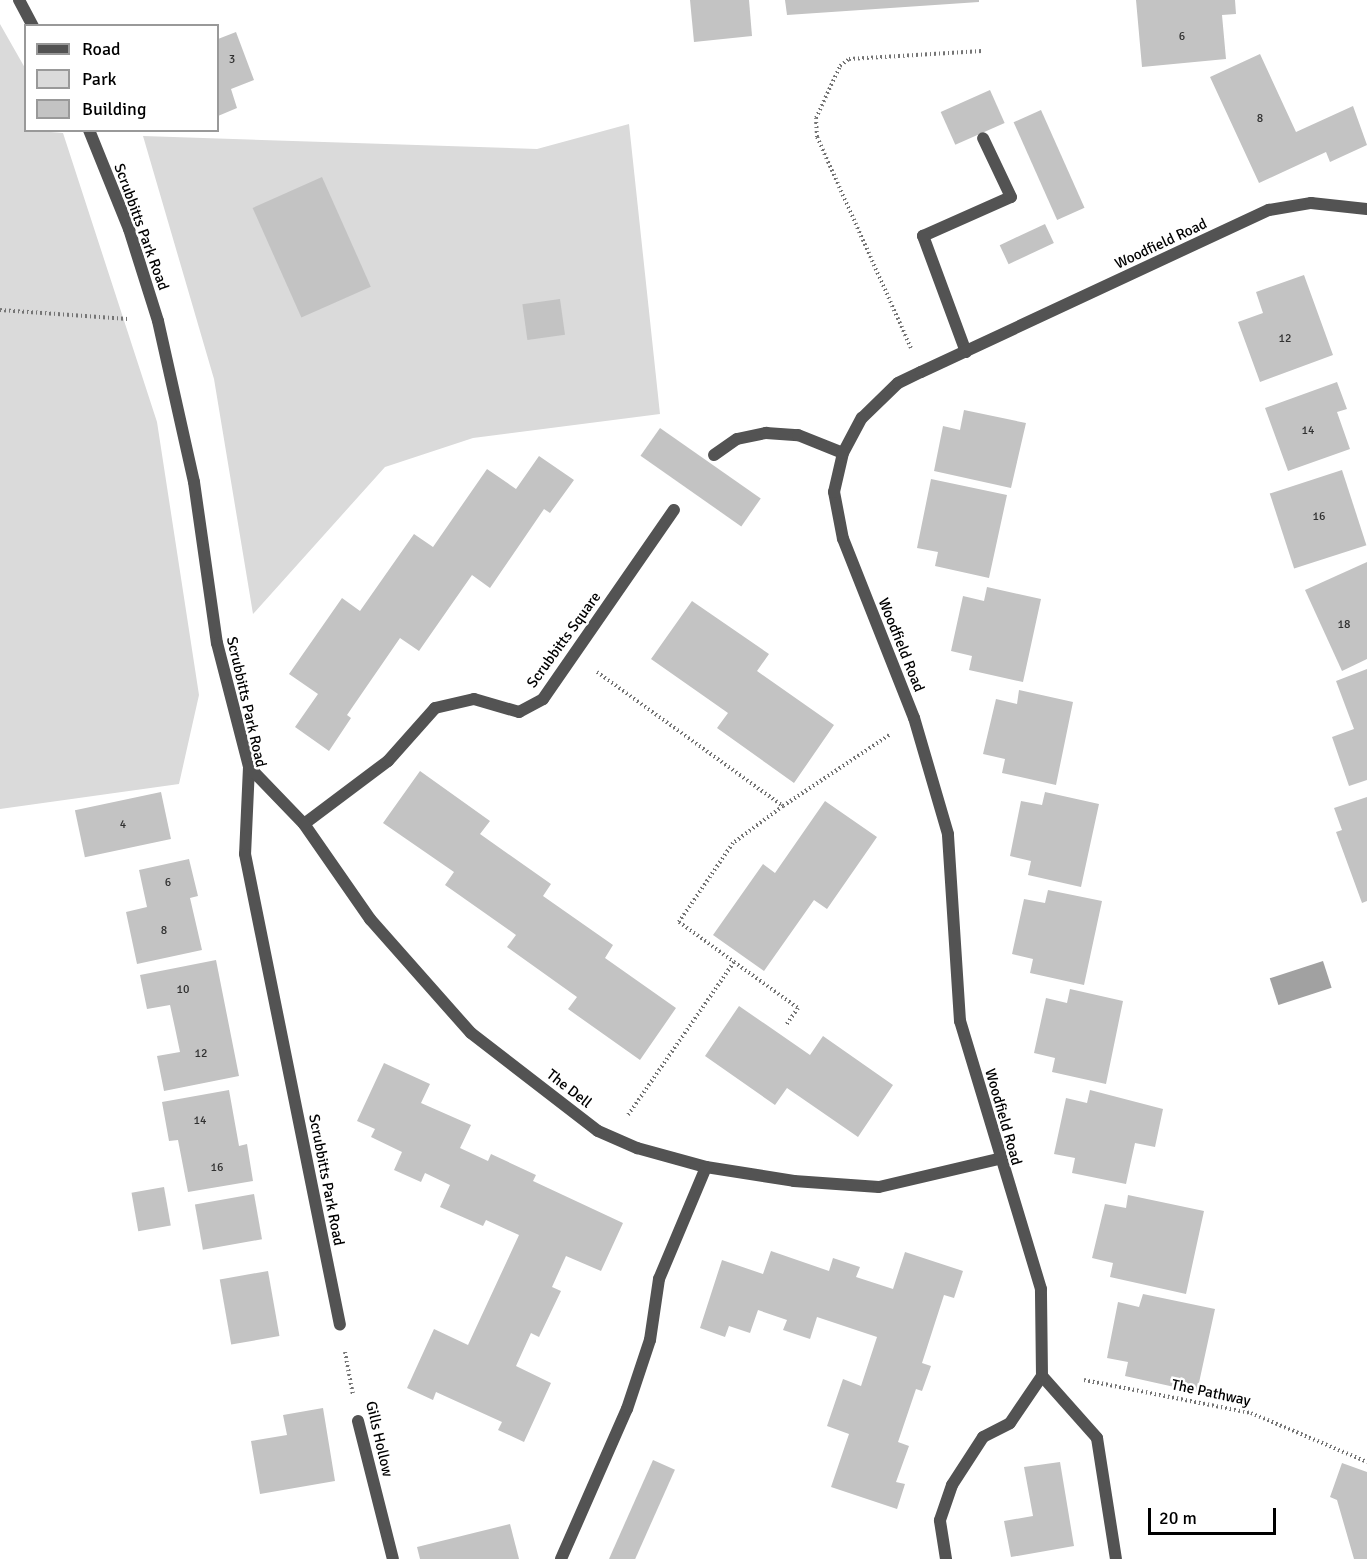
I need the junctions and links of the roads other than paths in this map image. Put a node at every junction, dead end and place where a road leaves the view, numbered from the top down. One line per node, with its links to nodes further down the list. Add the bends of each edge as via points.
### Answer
1 (19, 0): 2 (street)
2 (32, 24)
3 (90, 132): 10 (street, Scrubbitts Park Road, via 129,229 158,321 194,483 217,644)
4 (983, 138): 6 (street, via 1011,197 923,236)
5 (1367, 209): 6 (street, Woodfield Road, via 1311,203 1269,210)
6 (966, 352): 7 (street, Woodfield Road, via 898,383 862,418)
7 (843, 453): 8 (street, via 798,435 766,433 737,439); 12 (street, Woodfield Road, via 834,492 843,539 914,718 948,834 960,1021)
8 (714, 454)
9 (674, 510): 11 (street, Scrubbitts Square, via 543,699 519,712 474,699 435,708 388,761)
10 (249, 767): 11 (street, The Dell); 14 (street, Scrubbitts Park Road, via 245,854)
11 (304, 824): 13 (street, The Dell, via 370,919 471,1033 612,1138)
12 (998, 1159): 13 (street, The Dell, via 879,1187 794,1181); 15 (street, Woodfield Road, via 1026,1227 1041,1289)
13 (706, 1167): 18 (street, via 659,1279 650,1340 627,1409)
14 (340, 1325)
15 (1042, 1376): 19 (street, via 1010,1423 983,1437 952,1485 940,1520); 20 (street, via 1097,1438)
16 (358, 1421): 17 (street, Gills Hollow)
17 (393, 1559)
18 (561, 1559)
19 (946, 1559)
20 (1116, 1559)

